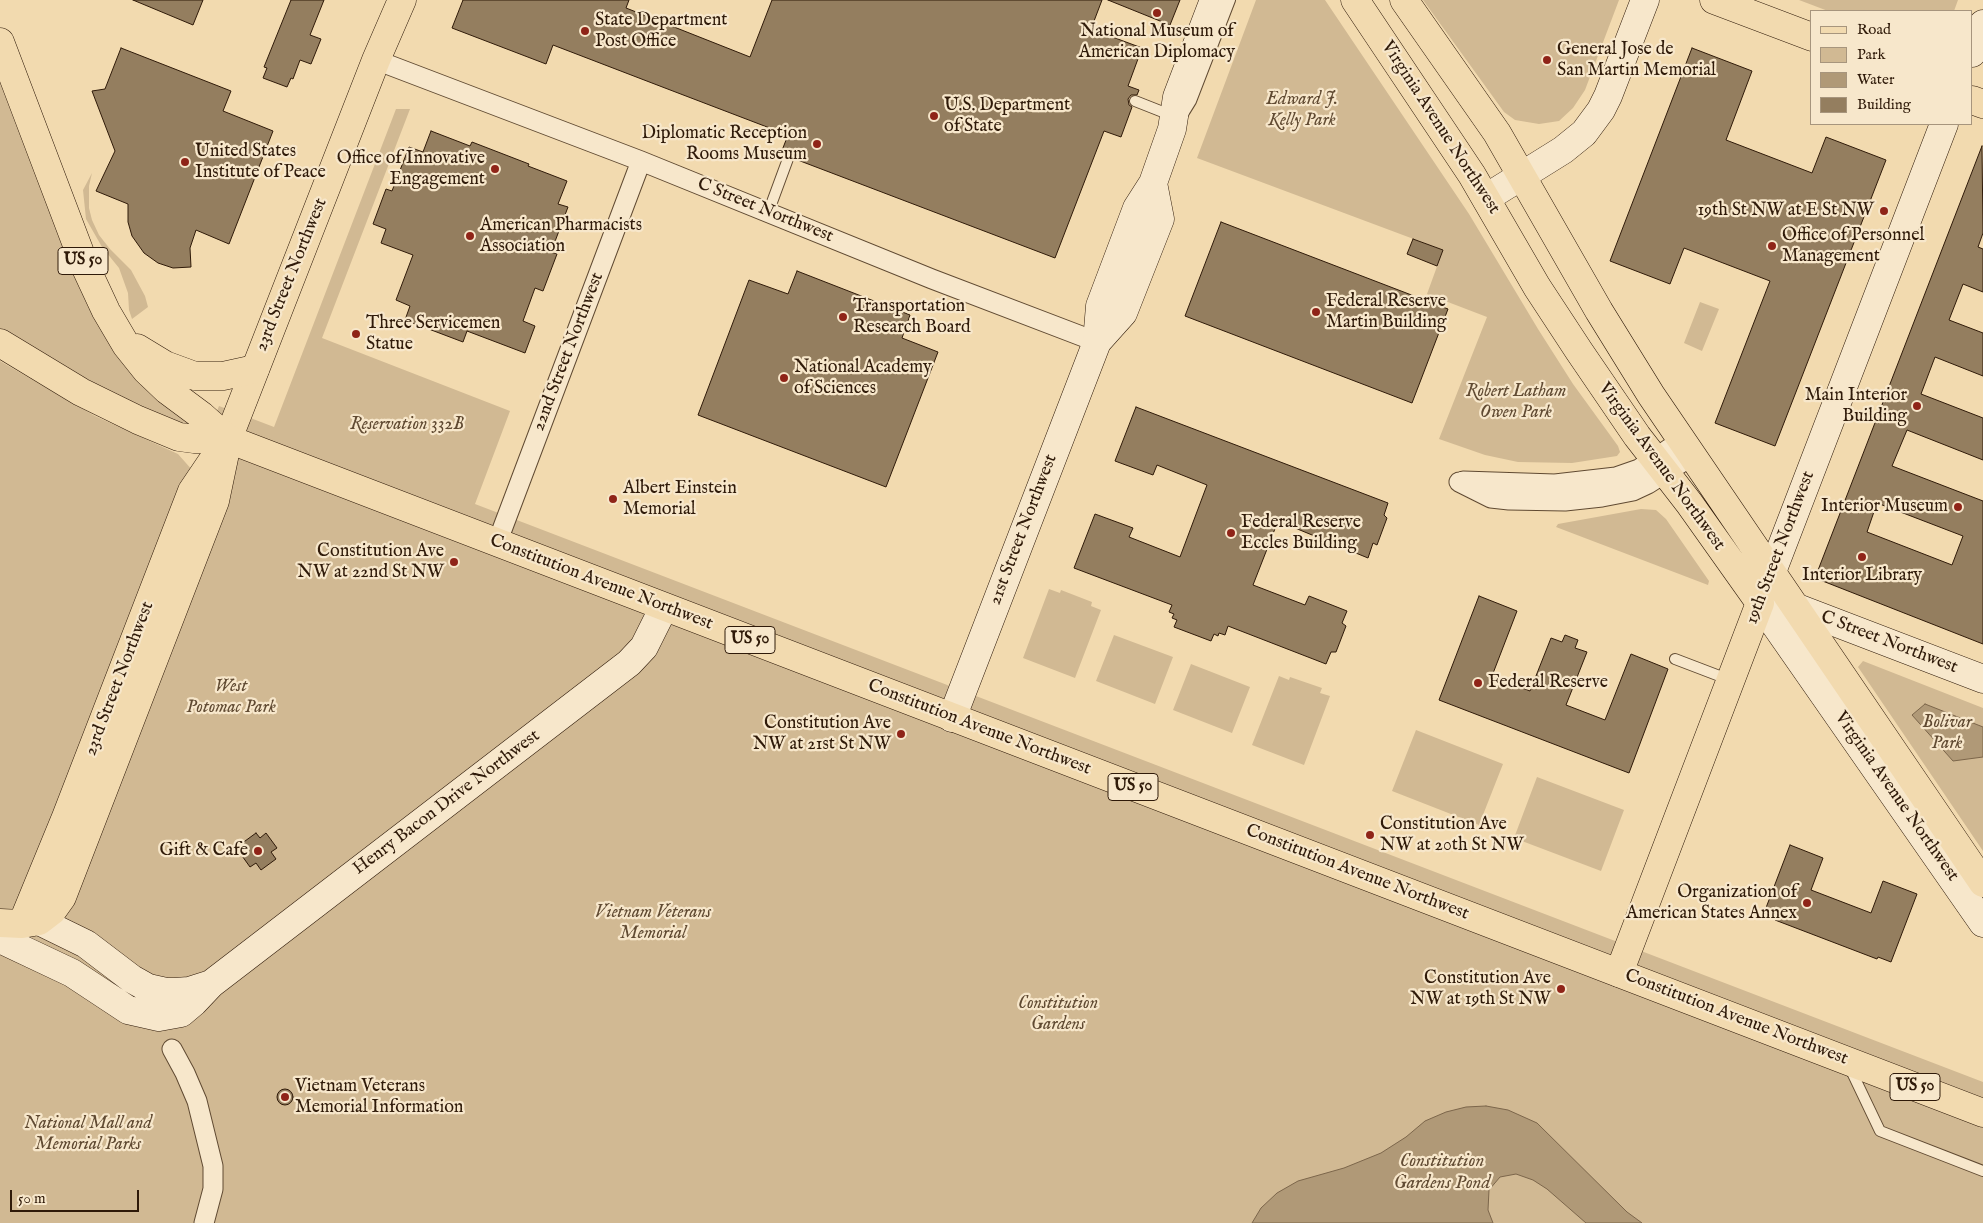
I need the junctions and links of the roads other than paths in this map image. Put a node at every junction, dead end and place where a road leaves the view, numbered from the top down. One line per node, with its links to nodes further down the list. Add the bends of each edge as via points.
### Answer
1 (402, 0): 12 (main road, 23rd Street Northwest)
2 (1214, 0): 14 (street, 21st Street Northwest, via 1177,96)
3 (1230, 0): 14 (lane, 21st Street Northwest, via 1191,101)
4 (1355, 0): 19 (main road, Virginia Avenue Northwest)
5 (1404, 0): 18 (main road, Virginia Avenue Northwest, via 1481,109)
6 (1645, 0): 18 (street, via 1601,110 1574,143)
7 (1714, 0): 9 (main road)
8 (1983, 24): 11 (street)
9 (1810, 36)
10 (0, 42): 21 (main road, Constitution Avenue Northwest / US 50, via 85,266)
11 (1973, 50)
12 (376, 60): 17 (street, C Street Northwest); 24 (main road, 23rd Street Northwest)
13 (1135, 101): 14 (lane)
14 (1173, 123): 22 (street, 21st Street Northwest, via 1153,183 1137,208 1100,306)
15 (1944, 125): 29 (street, 19th Street Northwest)
16 (789, 156): 20 (lane)
17 (641, 161): 20 (street, C Street Northwest); 28 (street, 22nd Street Northwest)
18 (1523, 176): 19 (street); 26 (main road, Virginia Avenue Northwest, via 1614,336)
19 (1486, 198): 27 (main road, Virginia Avenue Northwest, via 1554,314)
20 (768, 213): 22 (street, C Street Northwest)
21 (120, 336): 24 (main road, via 144,354 195,376 223,376); 25 (main road, Constitution Avenue Northwest / US 50, via 157,382)
22 (1097, 342): 36 (street, 21st Street Northwest)
23 (0, 343): 25 (main road, Constitution Avenue Northwest / US 50, via 81,392 138,420 179,437)
24 (255, 368): 25 (main road, 23rd Street Northwest)
25 (228, 439): 28 (main road, Constitution Avenue Northwest / US 50); 38 (main road, 23rd Street Northwest, via 192,491 81,780)
26 (1687, 448): 27 (street); 29 (main road, Virginia Avenue Northwest)
27 (1660, 466): 27 (street, via 1595,481 1534,485 1459,482 1491,498 1565,501 1602,498 1633,490); 30 (main road, Virginia Avenue Northwest)
28 (497, 543): 31 (main road, Constitution Avenue Northwest / US 50)
29 (1772, 571): 30 (street, 19th Street Northwest); 32 (main road, Virginia Avenue Northwest)
30 (1760, 603): 35 (main road, 19th Street Northwest); 39 (street, Virginia Avenue Northwest)
31 (664, 607): 36 (main road, Constitution Avenue Northwest / US 50); 42 (street, Henry Bacon Drive Northwest, via 649,639 629,663)
32 (1795, 607): 34 (street, C Street Northwest); 37 (main road, Virginia Avenue Northwest)
33 (1675, 659): 35 (lane)
34 (1983, 679)
35 (1730, 680): 41 (main road, 19th Street Northwest)
36 (952, 718): 41 (main road, Constitution Avenue Northwest / US 50)
37 (1983, 882)
38 (21, 923): 42 (street, via 81,941 148,988 183,992)
39 (1983, 923)
40 (0, 939): 42 (street, via 66,970 119,1005 145,1015 165,1017 181,1013)
41 (1619, 973): 44 (main road, Constitution Avenue Northwest / US 50)
42 (211, 984)
43 (172, 1049): 47 (street, via 196,1101 212,1166 213,1189)
44 (1846, 1060): 45 (main road, Constitution Avenue Northwest / US 50); 46 (lane, via 1880,1130)
45 (1983, 1113)
46 (1983, 1171)
47 (204, 1223)

